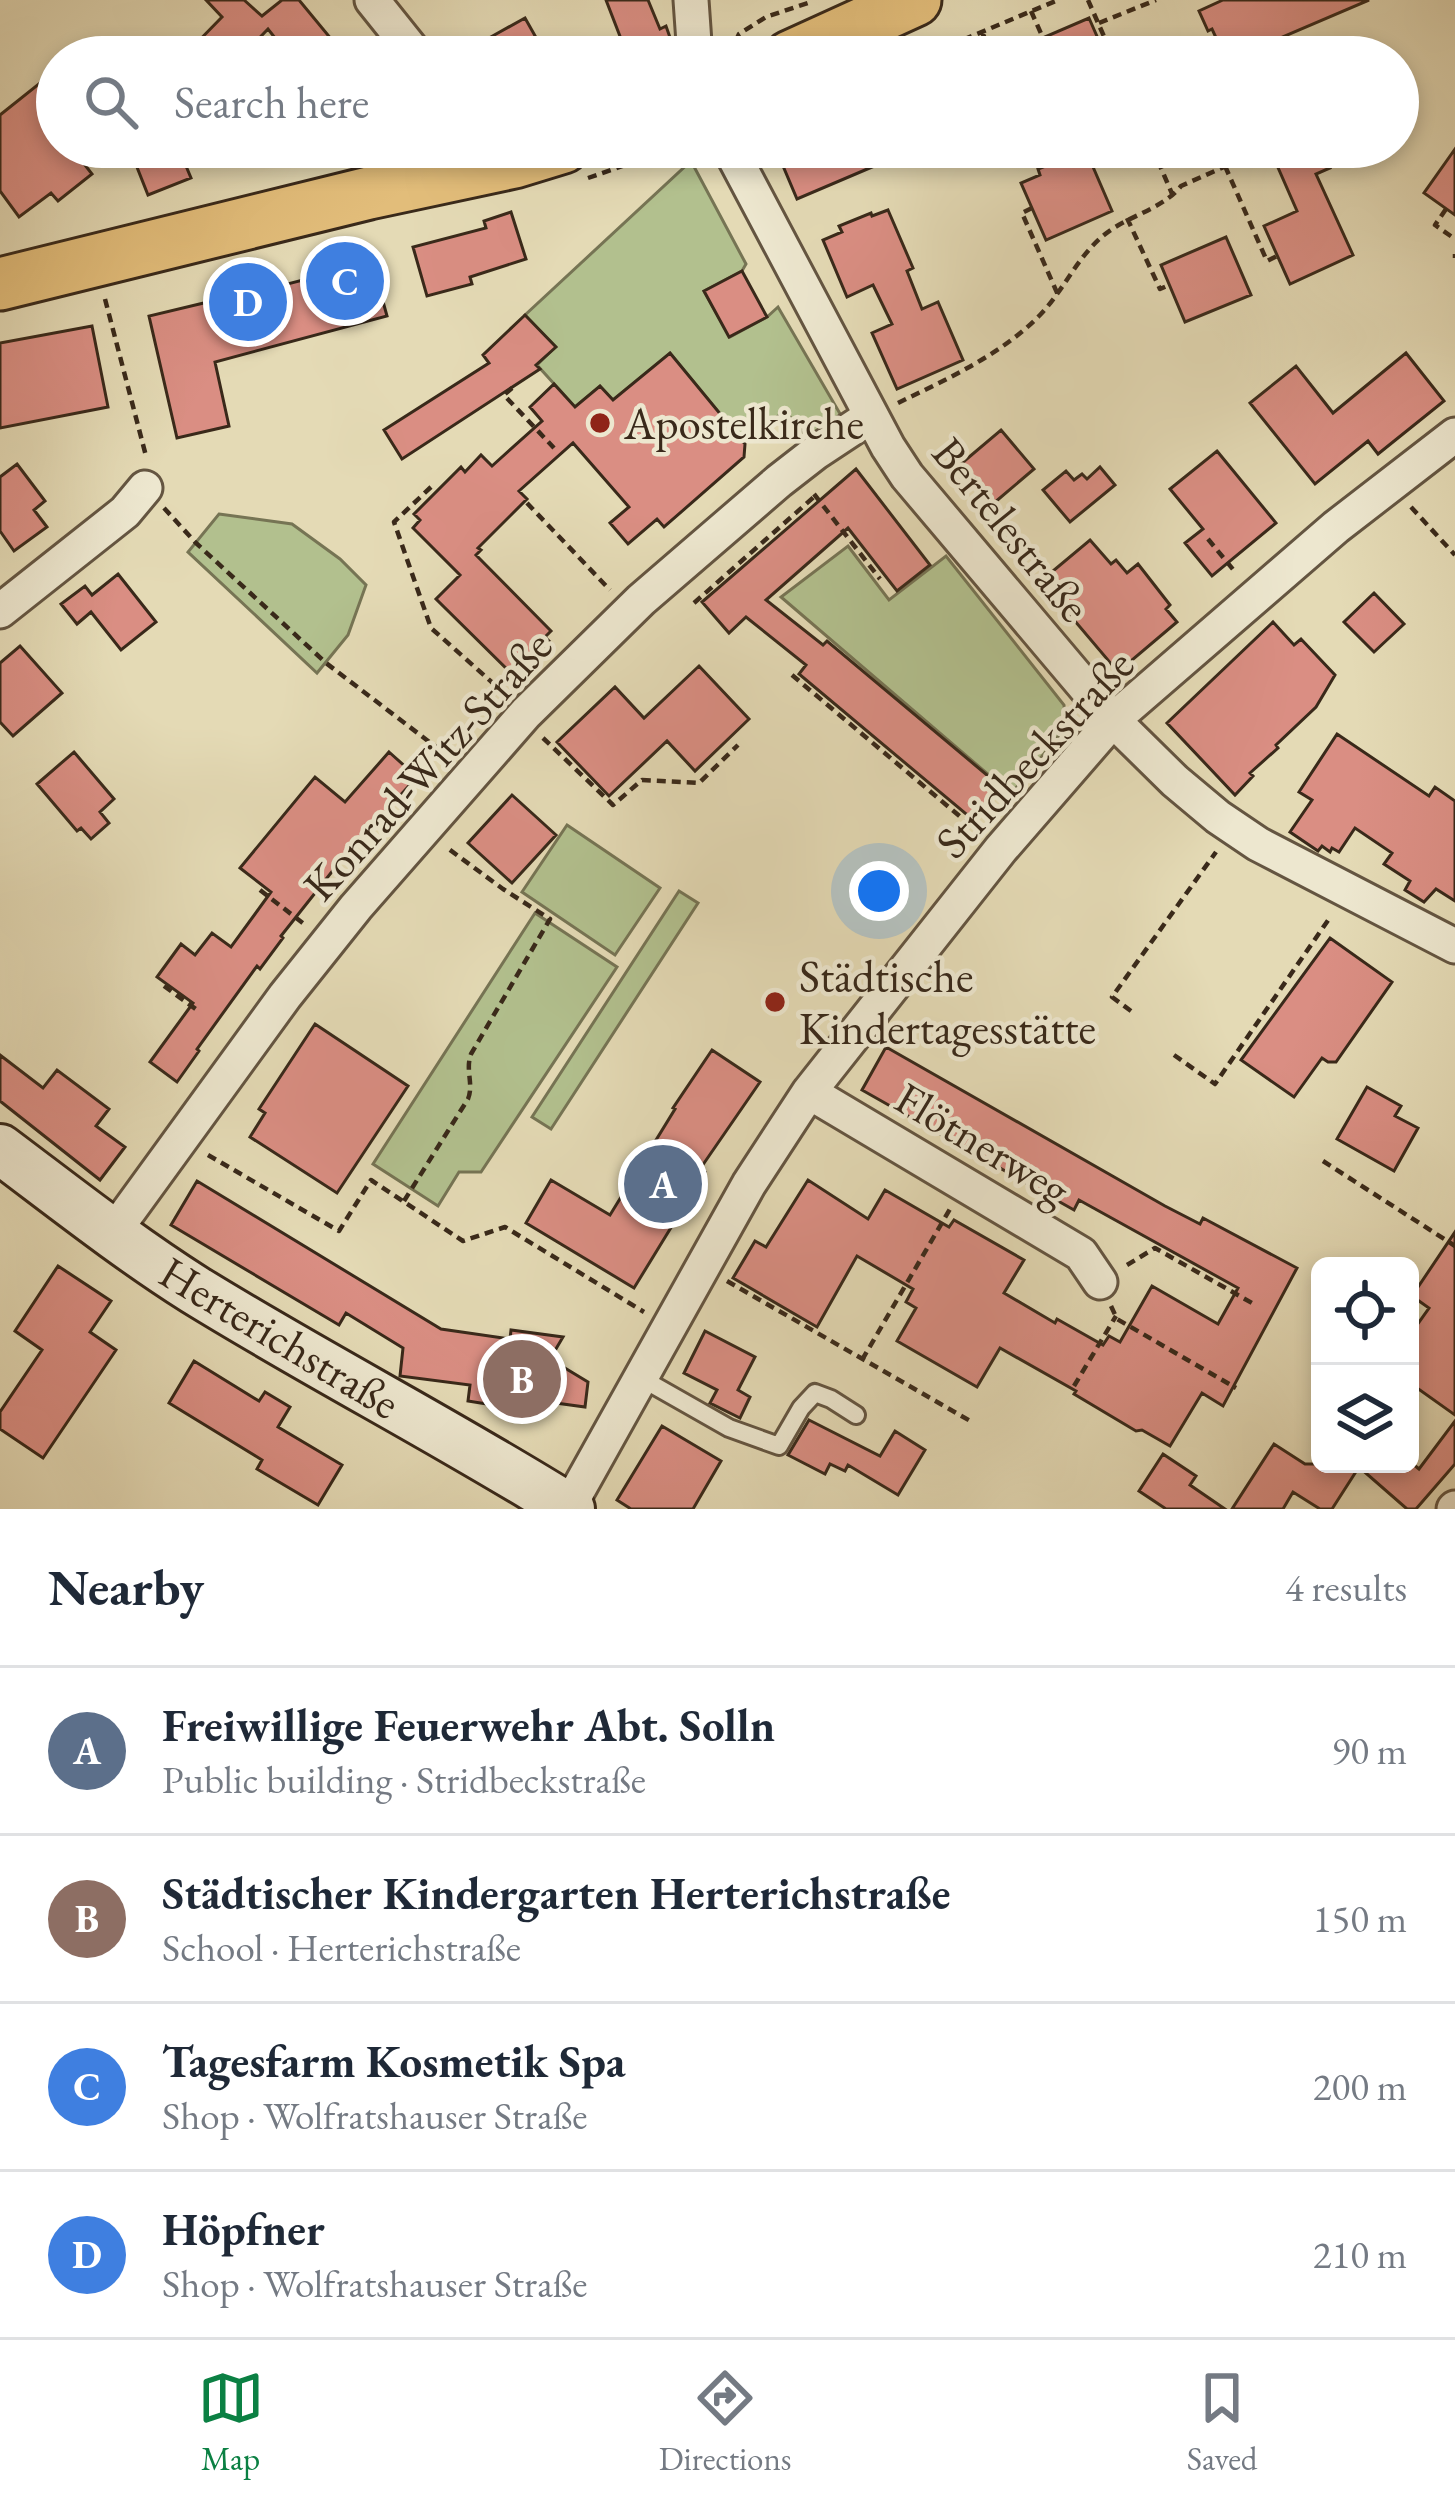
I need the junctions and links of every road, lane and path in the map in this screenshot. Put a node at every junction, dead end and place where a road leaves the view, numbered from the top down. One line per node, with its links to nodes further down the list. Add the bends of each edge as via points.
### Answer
1 (372, 0): 10 (street)
2 (691, 0): 11 (street)
3 (916, 0): 12 (main road)
4 (1058, 0): 7 (path)
5 (1088, 0): 8 (path)
6 (1156, 0): 8 (path)
7 (1031, 11): 9 (path); 15 (path)
8 (1099, 23): 16 (path)
9 (982, 32): 13 (path); 14 (path)
10 (401, 36)
11 (694, 36)
12 (836, 36)
13 (972, 36)
14 (984, 36)
15 (1042, 36)
16 (1104, 36)
17 (486, 168): 28 (main road)
18 (739, 168): 33 (street, Bertelestraße)
19 (1161, 168): 22 (path)
20 (1222, 168): 22 (path)
21 (1227, 168): 27 (path, via 1267,261)
22 (1173, 196): 25 (path)
23 (1032, 208): 30 (path, via 1022,213)
24 (1446, 208): 26 (path, via 1435,225)
25 (1127, 218): 29 (path, via 1160,289); 30 (path, via 1088,250)
26 (1455, 239)
27 (1277, 256)
28 (0, 284)
29 (1169, 285)
30 (1058, 295): 33 (path, via 983,358)
31 (104, 297): 39 (path, via 148,464)
32 (512, 388): 35 (path, via 504,395)
33 (871, 416): 36 (street, Konrad-Witz-Straße); 51 (street, Bertelestraße, via 907,476)
34 (1455, 435): 37 (street, Stridbeckstraße)
35 (554, 448)
36 (796, 467): 40 (path); 48 (street, Konrad-Witz-Straße)
37 (1391, 485): 43 (path); 45 (street, Stridbeckstraße)
38 (431, 487): 50 (path, via 394,522 431,628)
39 (146, 488): 47 (street); 53 (path, via 326,663)
40 (815, 496): 44 (path); 46 (path)
41 (527, 503): 48 (path)
42 (1208, 539): 45 (path)
43 (1455, 555)
44 (880, 579)
45 (1255, 596): 51 (street, Stridbeckstraße)
46 (694, 603)
47 (0, 611)
48 (630, 612): 50 (street, Konrad-Witz-Straße)
49 (792, 675): 56 (path)
50 (524, 716): 52 (path, via 613,805 642,780 699,783); 53 (street, Konrad-Witz-Straße)
51 (1113, 720): 54 (street, Bertelestraße); 56 (street, Stridbeckstraße)
52 (737, 745)
53 (471, 776): 55 (street, Konrad-Witz-Straße)
54 (1234, 827): 58 (street, Bertelestraße); 65 (path, via 1112,998)
55 (423, 831): 59 (street, Konrad-Witz-Straße); 72 (path, via 550,919 471,1054 468,1099)
56 (1000, 849): 67 (street, Stridbeckstraße)
57 (260, 890): 59 (path)
58 (1348, 892): 60 (street, Bertelestraße); 61 (path)
59 (328, 943): 68 (street, Konrad-Witz-Straße)
60 (1455, 946)
61 (1291, 974): 62 (path); 66 (path, via 1215,1084)
62 (1298, 980)
63 (164, 986): 64 (path)
64 (197, 1010)
65 (1131, 1012)
66 (1174, 1055)
67 (809, 1092): 71 (street, Flötnerweg); 75 (street, Stridbeckstraße)
68 (180, 1139): 72 (path, via 339,1231 371,1180); 73 (street, Konrad-Witz-Straße)
69 (0, 1149): 73 (main road, Herterichstraße)
70 (1323, 1161): 74 (path)
71 (964, 1185): 76 (street, Flötnerweg, via 1082,1254); 80 (path)
72 (404, 1201): 79 (path, via 463,1241 505,1227)
73 (112, 1234): 86 (main road, Herterichstraße)
74 (1455, 1246)
75 (703, 1267): 79 (street, Stridbeckstraße); 80 (path)
76 (1100, 1282): 77 (path, via 1155,1248); 78 (path)
77 (1252, 1303)
78 (1116, 1316): 82 (path); 83 (path)
79 (669, 1328): 81 (street, Stridbeckstraße)
80 (862, 1360): 85 (path)
81 (641, 1378): 84 (lane, via 778,1446 815,1393); 86 (street, Stridbeckstraße)
82 (1074, 1386)
83 (1236, 1388)
84 (856, 1415)
85 (971, 1421)
86 (557, 1506)

